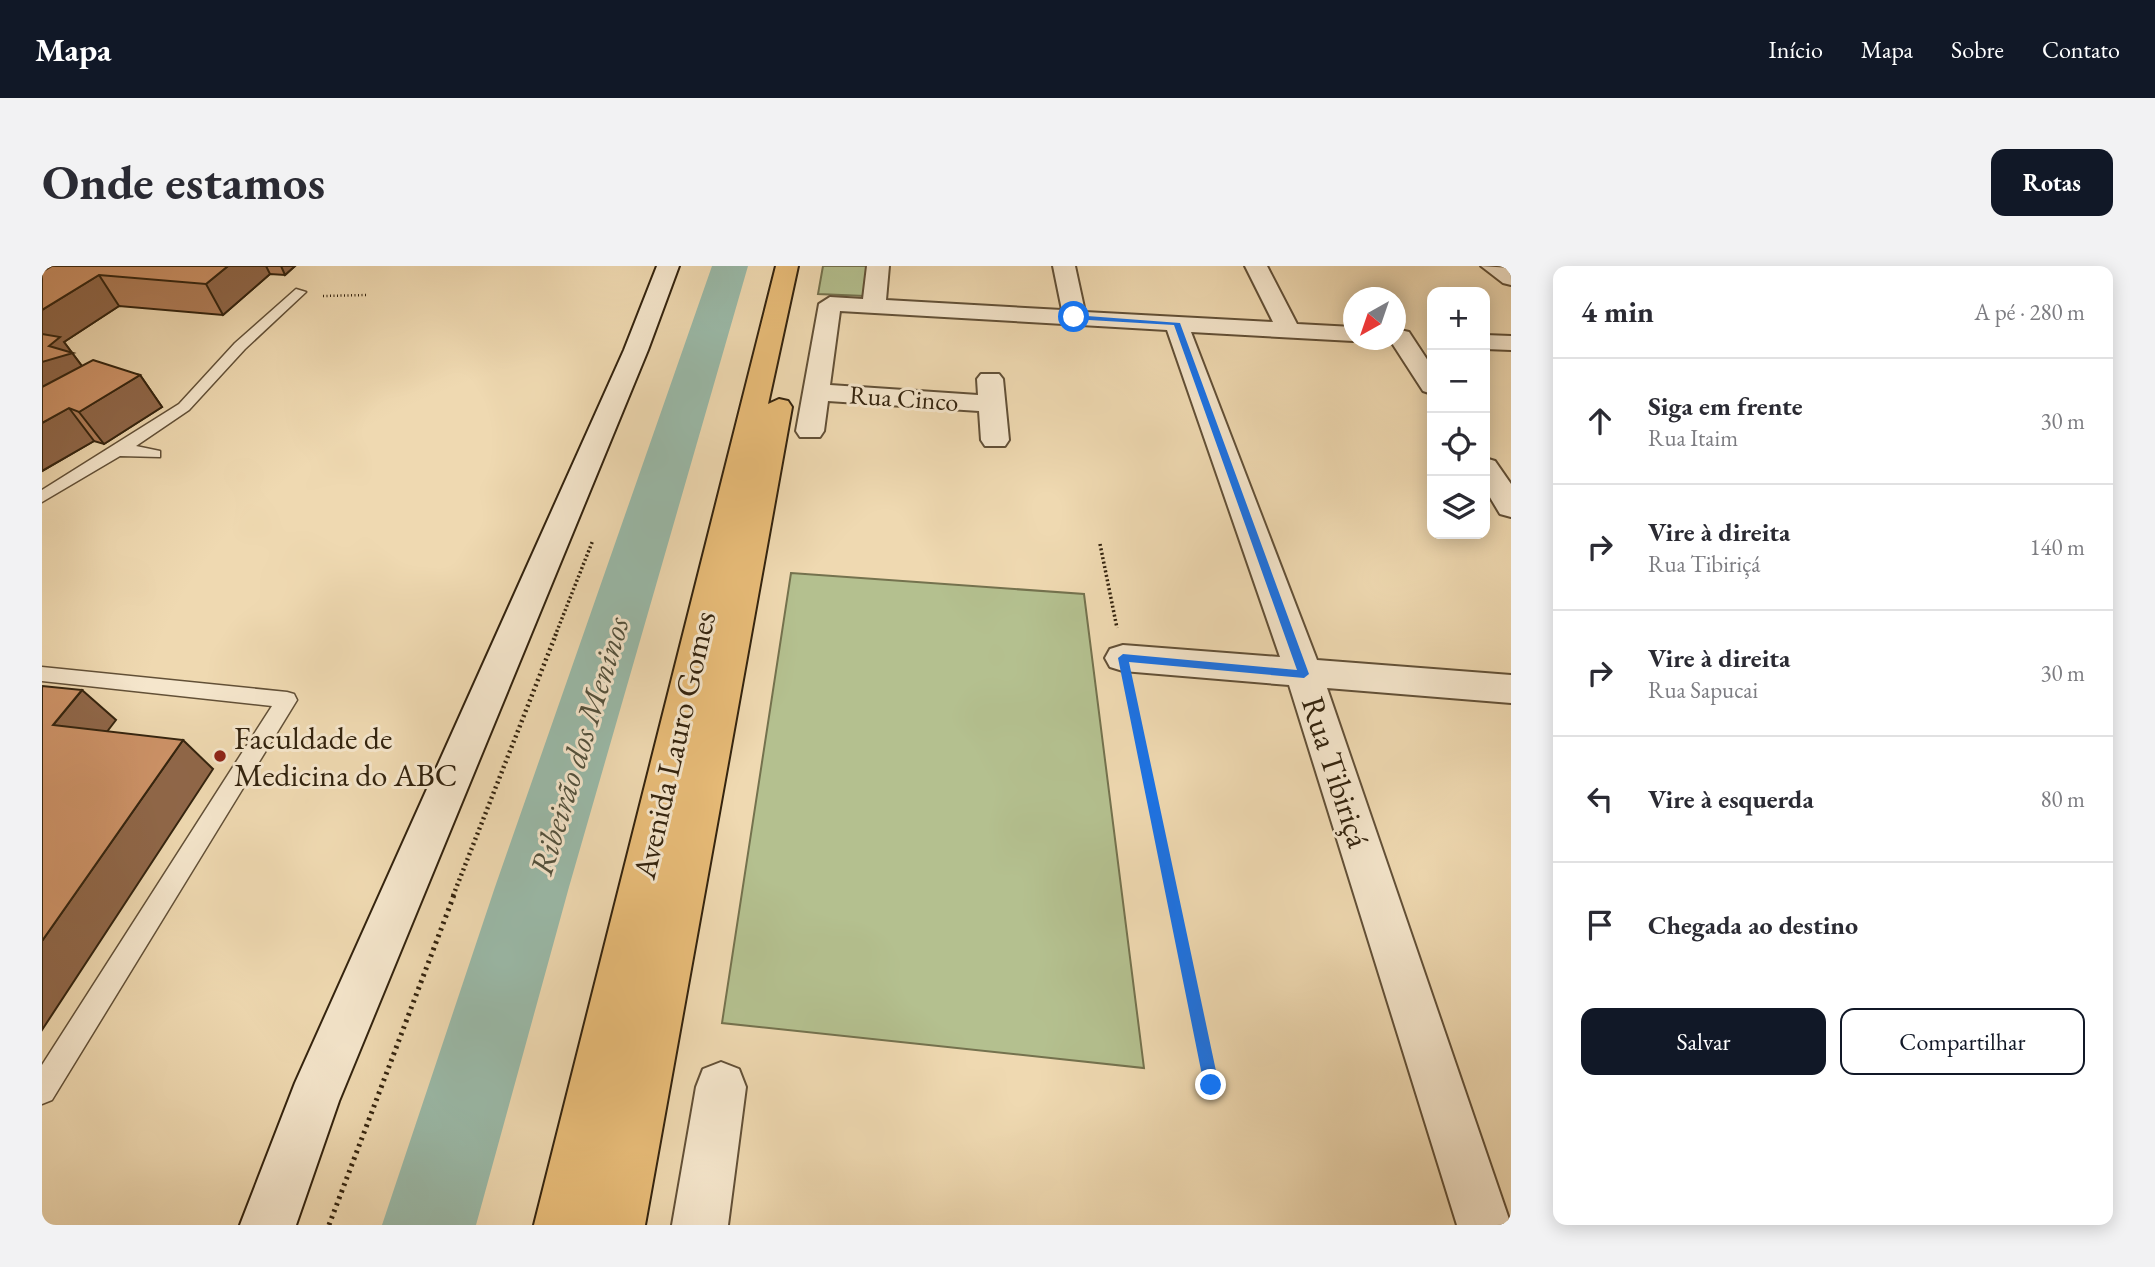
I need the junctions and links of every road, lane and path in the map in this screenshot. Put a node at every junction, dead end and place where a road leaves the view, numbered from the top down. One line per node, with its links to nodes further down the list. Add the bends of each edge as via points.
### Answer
1 (668, 266): 39 (street)
2 (787, 266): 43 (main road, Avenida Lauro Gomes)
3 (808, 266): 44 (main road, Avenida Lauro Gomes)
4 (878, 266): 9 (street)
5 (1064, 266): 10 (street)
6 (1256, 266): 12 (street)
7 (297, 295): 8 (path); 25 (lane, via 240,345 184,407)
8 (367, 295)
9 (874, 306): 10 (street); 21 (street, via 830,304)
10 (1074, 317): 11 (street)
11 (1176, 323): 12 (street); 34 (street, Rua Tibiriçá)
12 (1288, 329): 13 (street)
13 (1343, 333)
14 (1406, 337): 15 (street)
15 (1427, 339)
16 (1490, 342): 17 (street)
17 (1511, 343)
18 (1406, 349): 20 (street)
19 (989, 377): 22 (street)
20 (1427, 379)
21 (816, 393): 22 (street, Rua Cinco); 23 (street)
22 (991, 404): 24 (street)
23 (810, 430)
24 (995, 440)
25 (116, 452): 26 (lane); 28 (lane)
26 (155, 454)
27 (1490, 475): 29 (street)
28 (42, 497)
29 (1511, 507)
30 (597, 528): 42 (path)
31 (1100, 544): 32 (path)
32 (1123, 658): 34 (street); 36 (path)
33 (42, 674): 38 (lane, via 287,700)
34 (1304, 674): 35 (street); 46 (street, Rua Tibiriçá)
35 (1511, 690)
36 (1211, 1085)
37 (721, 1087): 45 (street)
38 (42, 1090)
39 (313, 1101): 40 (street); 41 (street)
40 (243, 1225)
41 (268, 1225)
42 (329, 1225)
43 (562, 1225)
44 (617, 1225)
45 (700, 1225)
46 (1485, 1225)

